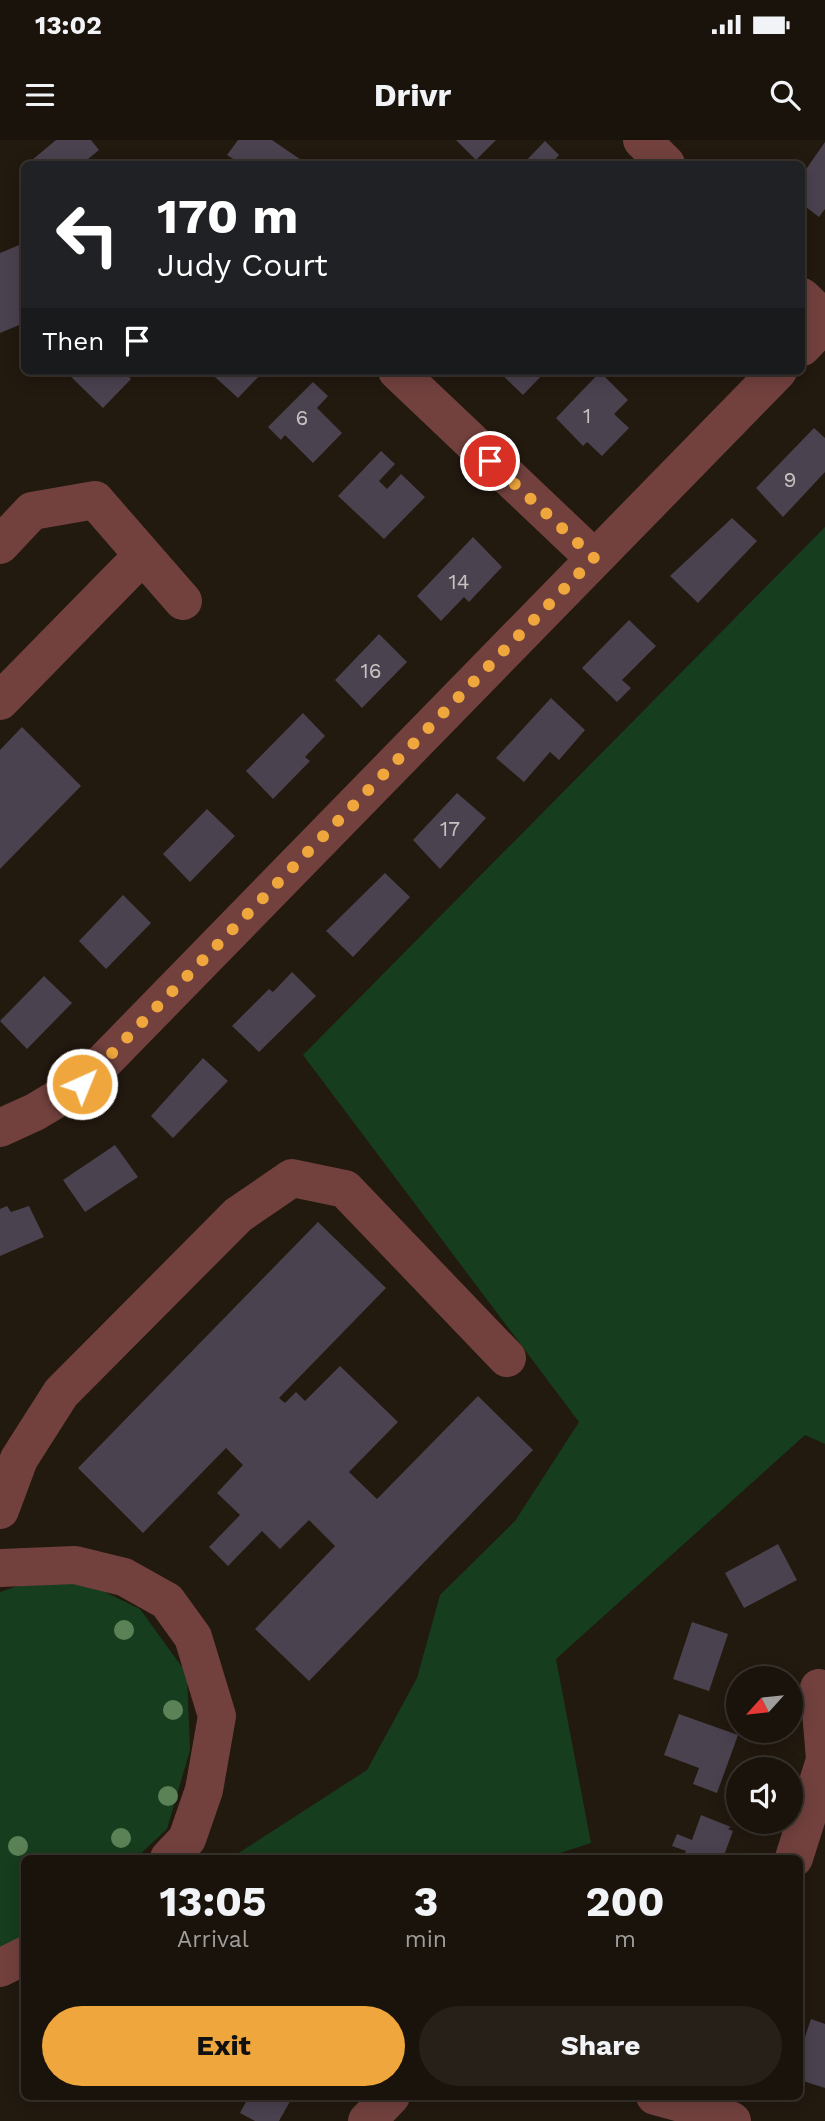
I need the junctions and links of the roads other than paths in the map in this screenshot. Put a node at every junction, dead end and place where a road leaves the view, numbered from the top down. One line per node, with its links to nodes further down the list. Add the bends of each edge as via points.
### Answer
1 (642, 140): 2 (street)
2 (663, 161)
3 (805, 300): 4 (street)
4 (825, 321): 5 (street)
5 (805, 344)
6 (401, 375): 10 (street)
7 (774, 375): 10 (street)
8 (0, 545): 9 (street, via 32,512 95,500)
9 (143, 555): 11 (street); 12 (street)
10 (594, 558): 13 (street, via 82,1084)
11 (183, 601)
12 (0, 701)
13 (0, 1128)
14 (507, 1358): 15 (street, via 345,1189 292,1178 238,1215 61,1393 19,1459)
15 (0, 1510)
16 (1, 1563): 19 (street, via 75,1565 124,1577 167,1601 193,1637 218,1716 204,1790 187,1839)
17 (819, 1688): 18 (street)
18 (825, 1759): 20 (street)
19 (172, 1855)
20 (795, 1855)
21 (21, 1958): 22 (street)
22 (0, 1968)
23 (387, 2100): 26 (street)
24 (674, 2100): 25 (street)
25 (721, 2110)
26 (367, 2121)

